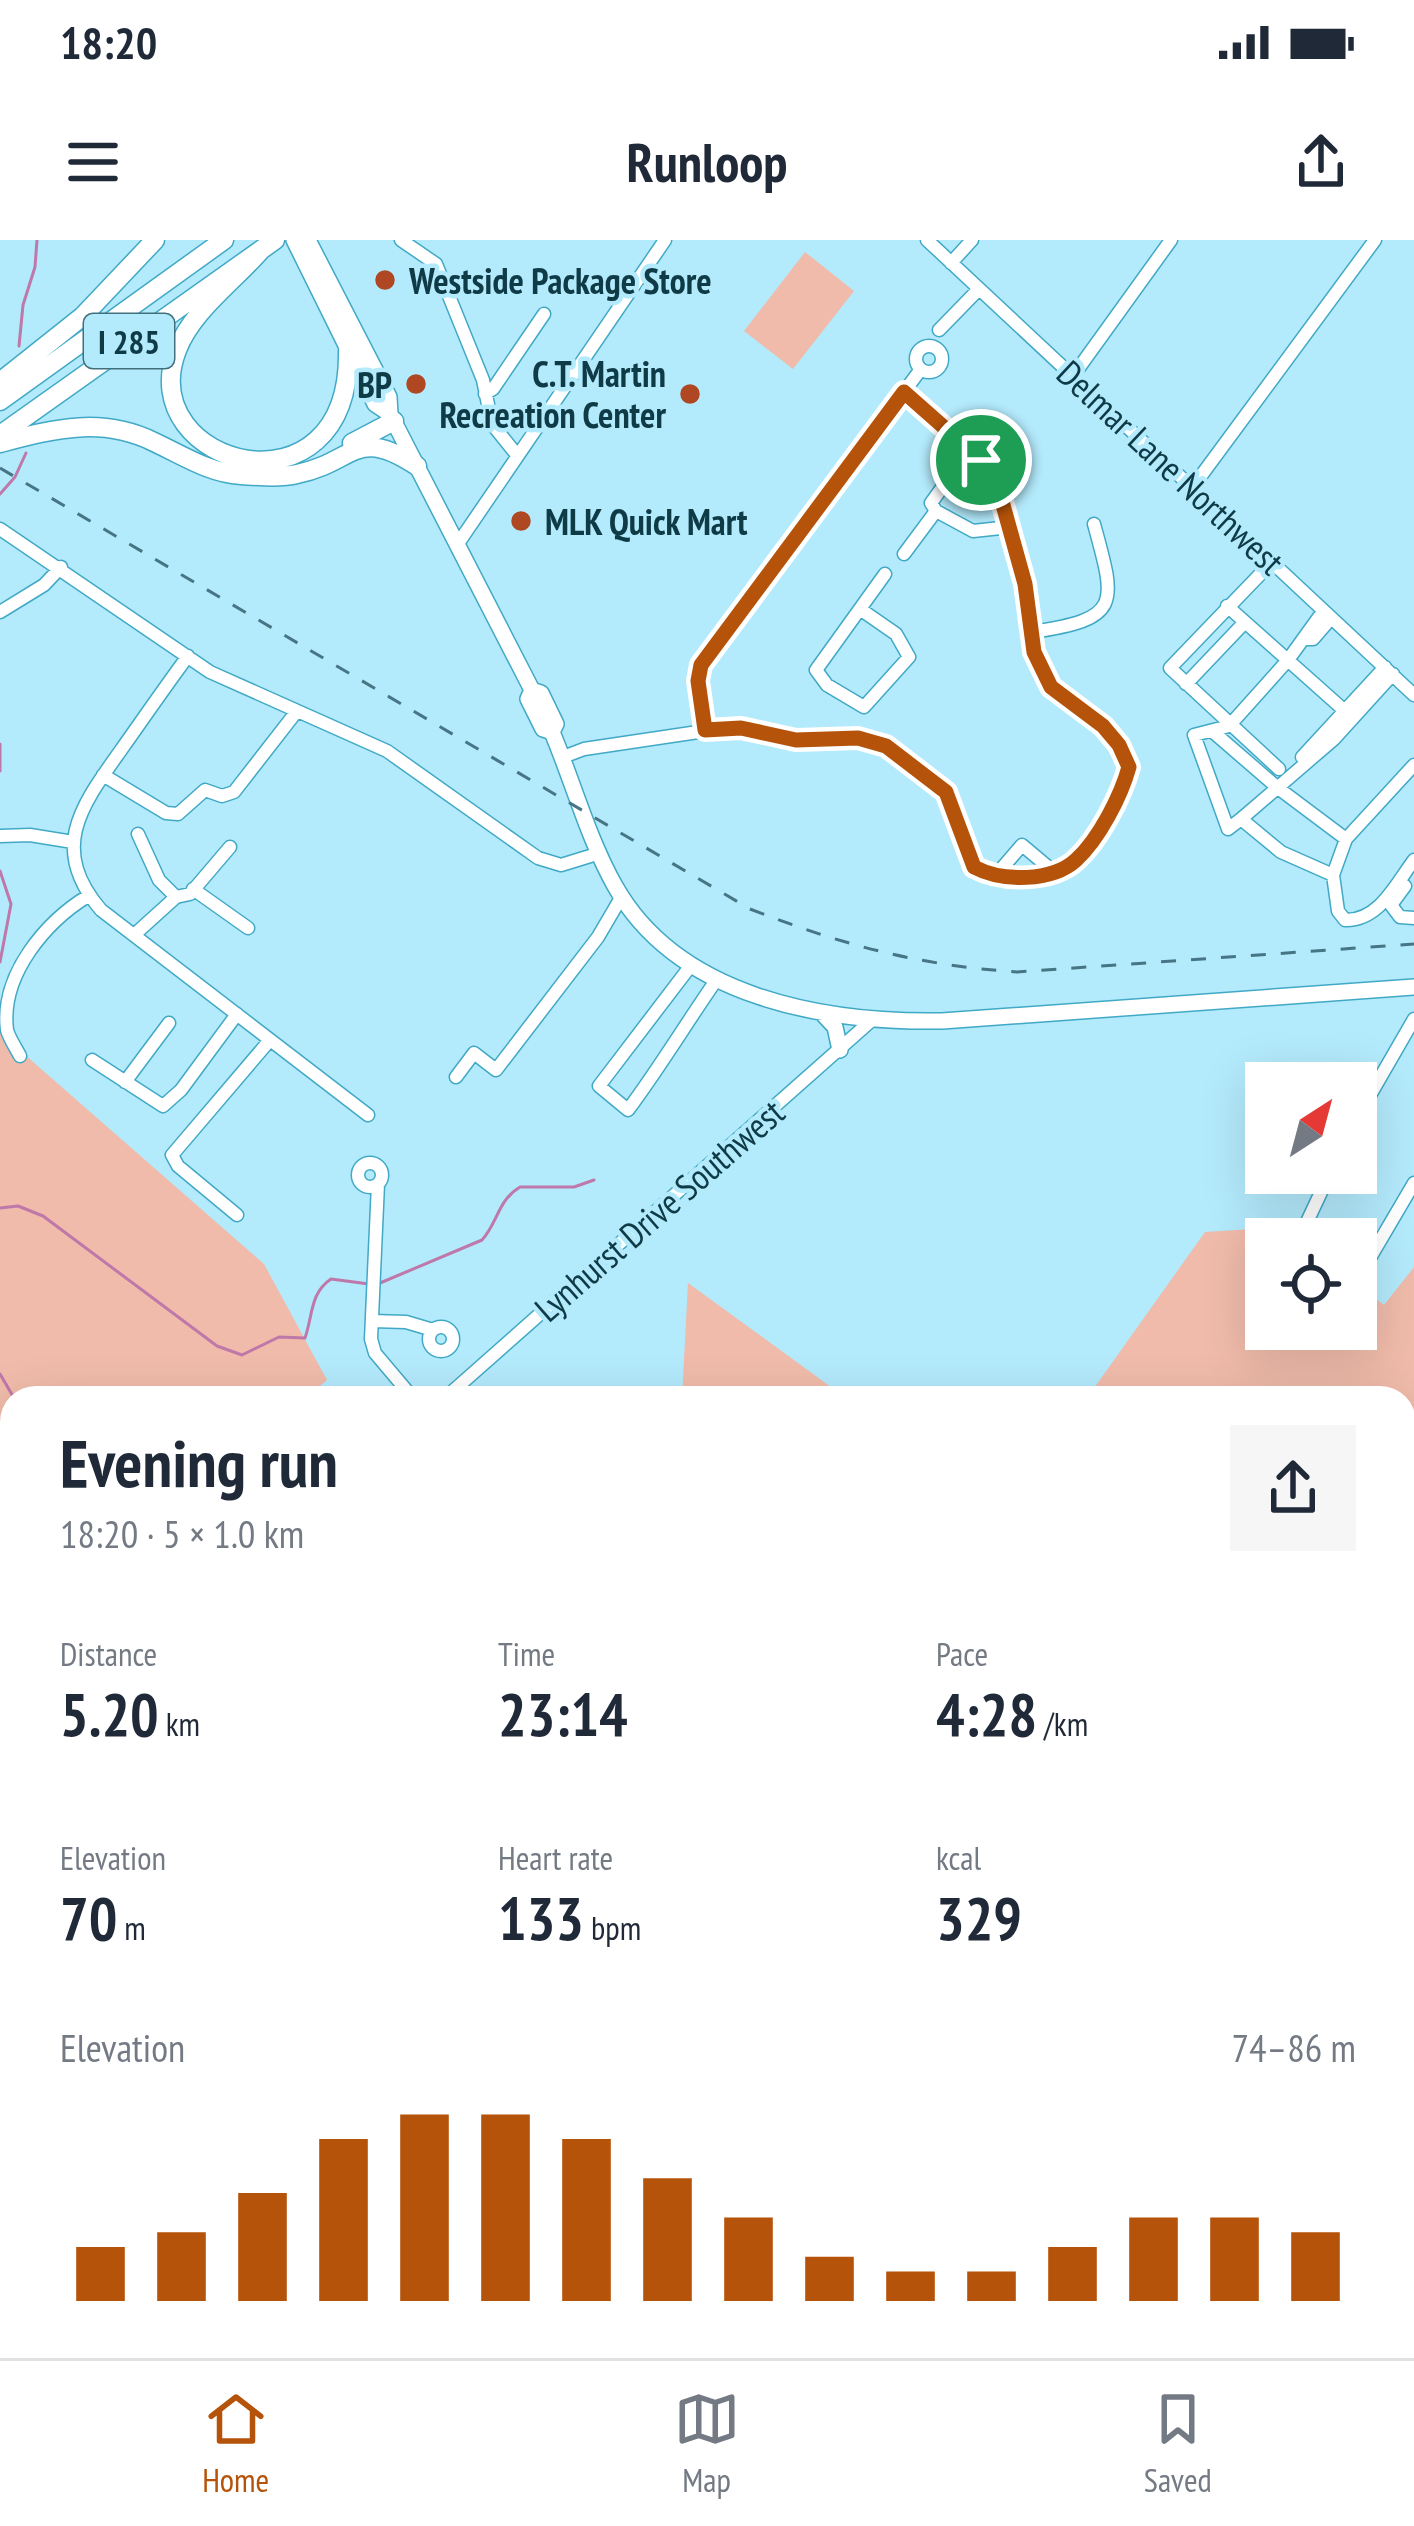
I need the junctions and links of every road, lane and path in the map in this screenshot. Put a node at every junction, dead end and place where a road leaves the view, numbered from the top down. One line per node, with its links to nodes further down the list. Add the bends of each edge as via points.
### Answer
1 (155, 240): 19 (highway, via 100,301)
2 (224, 240): 22 (highway, I 285)
3 (294, 240): 11 (main road)
4 (401, 240): 21 (street, via 436,264)
5 (665, 240): 27 (street)
6 (927, 240): 12 (street, Delmar Lane Northwest)
7 (972, 240): 12 (street)
8 (1172, 240): 18 (street)
9 (1375, 240): 30 (street)
10 (267, 245): 24 (highway, I 285); 26 (highway, via 183,335 173,388 188,425 219,453 257,464)
11 (310, 253): 16 (main road); 23 (main road, via 389,398)
12 (951, 262): 13 (street, Delmar Lane Northwest)
13 (980, 289): 15 (street); 18 (street, Delmar Lane Northwest)
14 (544, 314): 21 (street)
15 (939, 330)
16 (348, 351): 23 (main road, via 375,404); 26 (highway, via 340,409)
17 (921, 369): 20 (street)
18 (1073, 376): 30 (street, Delmar Lane Northwest)
19 (0, 382)
20 (904, 392): 25 (street); 55 (street, via 701,665)
21 (485, 394): 27 (street, via 492,424)
22 (0, 401)
23 (392, 418): 26 (highway); 28 (main road); 29 (highway, via 332,453)
24 (0, 439): 29 (highway, via 100,426 215,470)
25 (970, 449): 31 (street, via 931,503); 33 (street, via 998,487)
26 (304, 452)
27 (518, 455): 35 (street)
28 (417, 466): 29 (highway, via 369,445 295,475); 35 (main road)
29 (263, 474)
30 (1192, 488): 37 (street, Delmar Lane Northwest)
31 (936, 511): 33 (street, via 974,531); 36 (street)
32 (1094, 524): 45 (street, via 1110,597 1092,619)
33 (1010, 527): 45 (street)
34 (0, 529): 38 (street)
35 (458, 545): 58 (main road, via 548,707)
36 (904, 554)
37 (1272, 562): 40 (street); 43 (street, Delmar Lane Northwest)
38 (61, 567): 42 (street); 46 (street)
39 (885, 574): 41 (street)
40 (1228, 606): 44 (street); 49 (street, via 1170,668)
41 (860, 609): 51 (street, via 816,670); 51 (street, via 896,634 909,657)
42 (0, 612)
43 (1328, 614): 47 (street); 48 (street, Delmar Lane Northwest)
44 (1245, 622): 47 (street); 49 (street)
45 (1032, 632): 72 (street, via 1051,687 1103,726 1129,767 1120,797 1076,861)
46 (188, 656): 52 (street); 62 (street)
47 (1288, 661): 53 (street); 54 (street)
48 (1389, 671): 50 (street, Delmar Lane Northwest); 53 (street); 63 (street, via 1334,740)
49 (1186, 685): 54 (street)
50 (1414, 695)
51 (863, 706): 57 (street)
52 (297, 711): 62 (street, via 233,792 205,790 178,814); 70 (street, via 401,760 538,858 561,865)
53 (1346, 711): 59 (street)
54 (1229, 726): 56 (street); 61 (street)
55 (705, 730): 57 (street); 58 (street)
56 (1212, 731): 63 (street); 64 (street, via 1194,735 1199,755 1228,829)
57 (858, 738): 74 (street, via 886,746 946,792 970,861)
58 (562, 757): 70 (main road)
59 (1302, 757)
60 (1414, 765): 67 (street)
61 (1279, 769)
62 (103, 775): 68 (street)
63 (1278, 788): 64 (street); 67 (street)
64 (1241, 819): 75 (street, via 1281,852)
65 (138, 834): 79 (street)
66 (0, 836): 68 (street)
67 (1346, 839): 75 (street)
68 (73, 842): 77 (street)
69 (230, 847): 76 (street)
70 (600, 853): 78 (main road)
71 (1414, 860): 75 (street, via 1374,911 1353,921 1338,911)
72 (1053, 871): 74 (street); 74 (street, via 1022,845)
73 (1414, 872): 80 (street, via 1391,905 1400,917)
74 (997, 874)
75 (1333, 875)
76 (194, 889): 79 (street); 81 (street)
77 (88, 896): 82 (street); 93 (street, via 57,914 15,972 7,1029)
78 (622, 896): 83 (main road); 95 (street, via 496,1070 474,1053)
79 (176, 897): 82 (street)
80 (1414, 918)
81 (248, 928)
82 (134, 935): 87 (street)
83 (692, 964): 84 (main road); 84 (street, via 599,1086 628,1110)
84 (718, 979): 86 (main road)
85 (1414, 987): 89 (main road)
86 (821, 1012): 89 (main road); 92 (main road, via 835,1027)
87 (237, 1014): 91 (street); 96 (street, via 169,1104)
88 (1414, 1019): 97 (street)
89 (872, 1020): 92 (street, Lynhurst Drive Southwest)
90 (169, 1023): 96 (street)
91 (270, 1040): 98 (street); 101 (street, via 172,1155)
92 (839, 1050): 106 (street, Lynhurst Drive Southwest)
93 (20, 1056)
94 (92, 1060): 96 (street)
95 (456, 1077)
96 (125, 1082)
97 (1377, 1083)
98 (368, 1115)
99 (1414, 1183): 102 (street)
100 (378, 1184): 103 (street)
101 (238, 1215)
102 (1377, 1246)
103 (371, 1321): 104 (street); 105 (street, via 375,1353)
104 (433, 1330)
105 (403, 1386)
106 (459, 1386)

